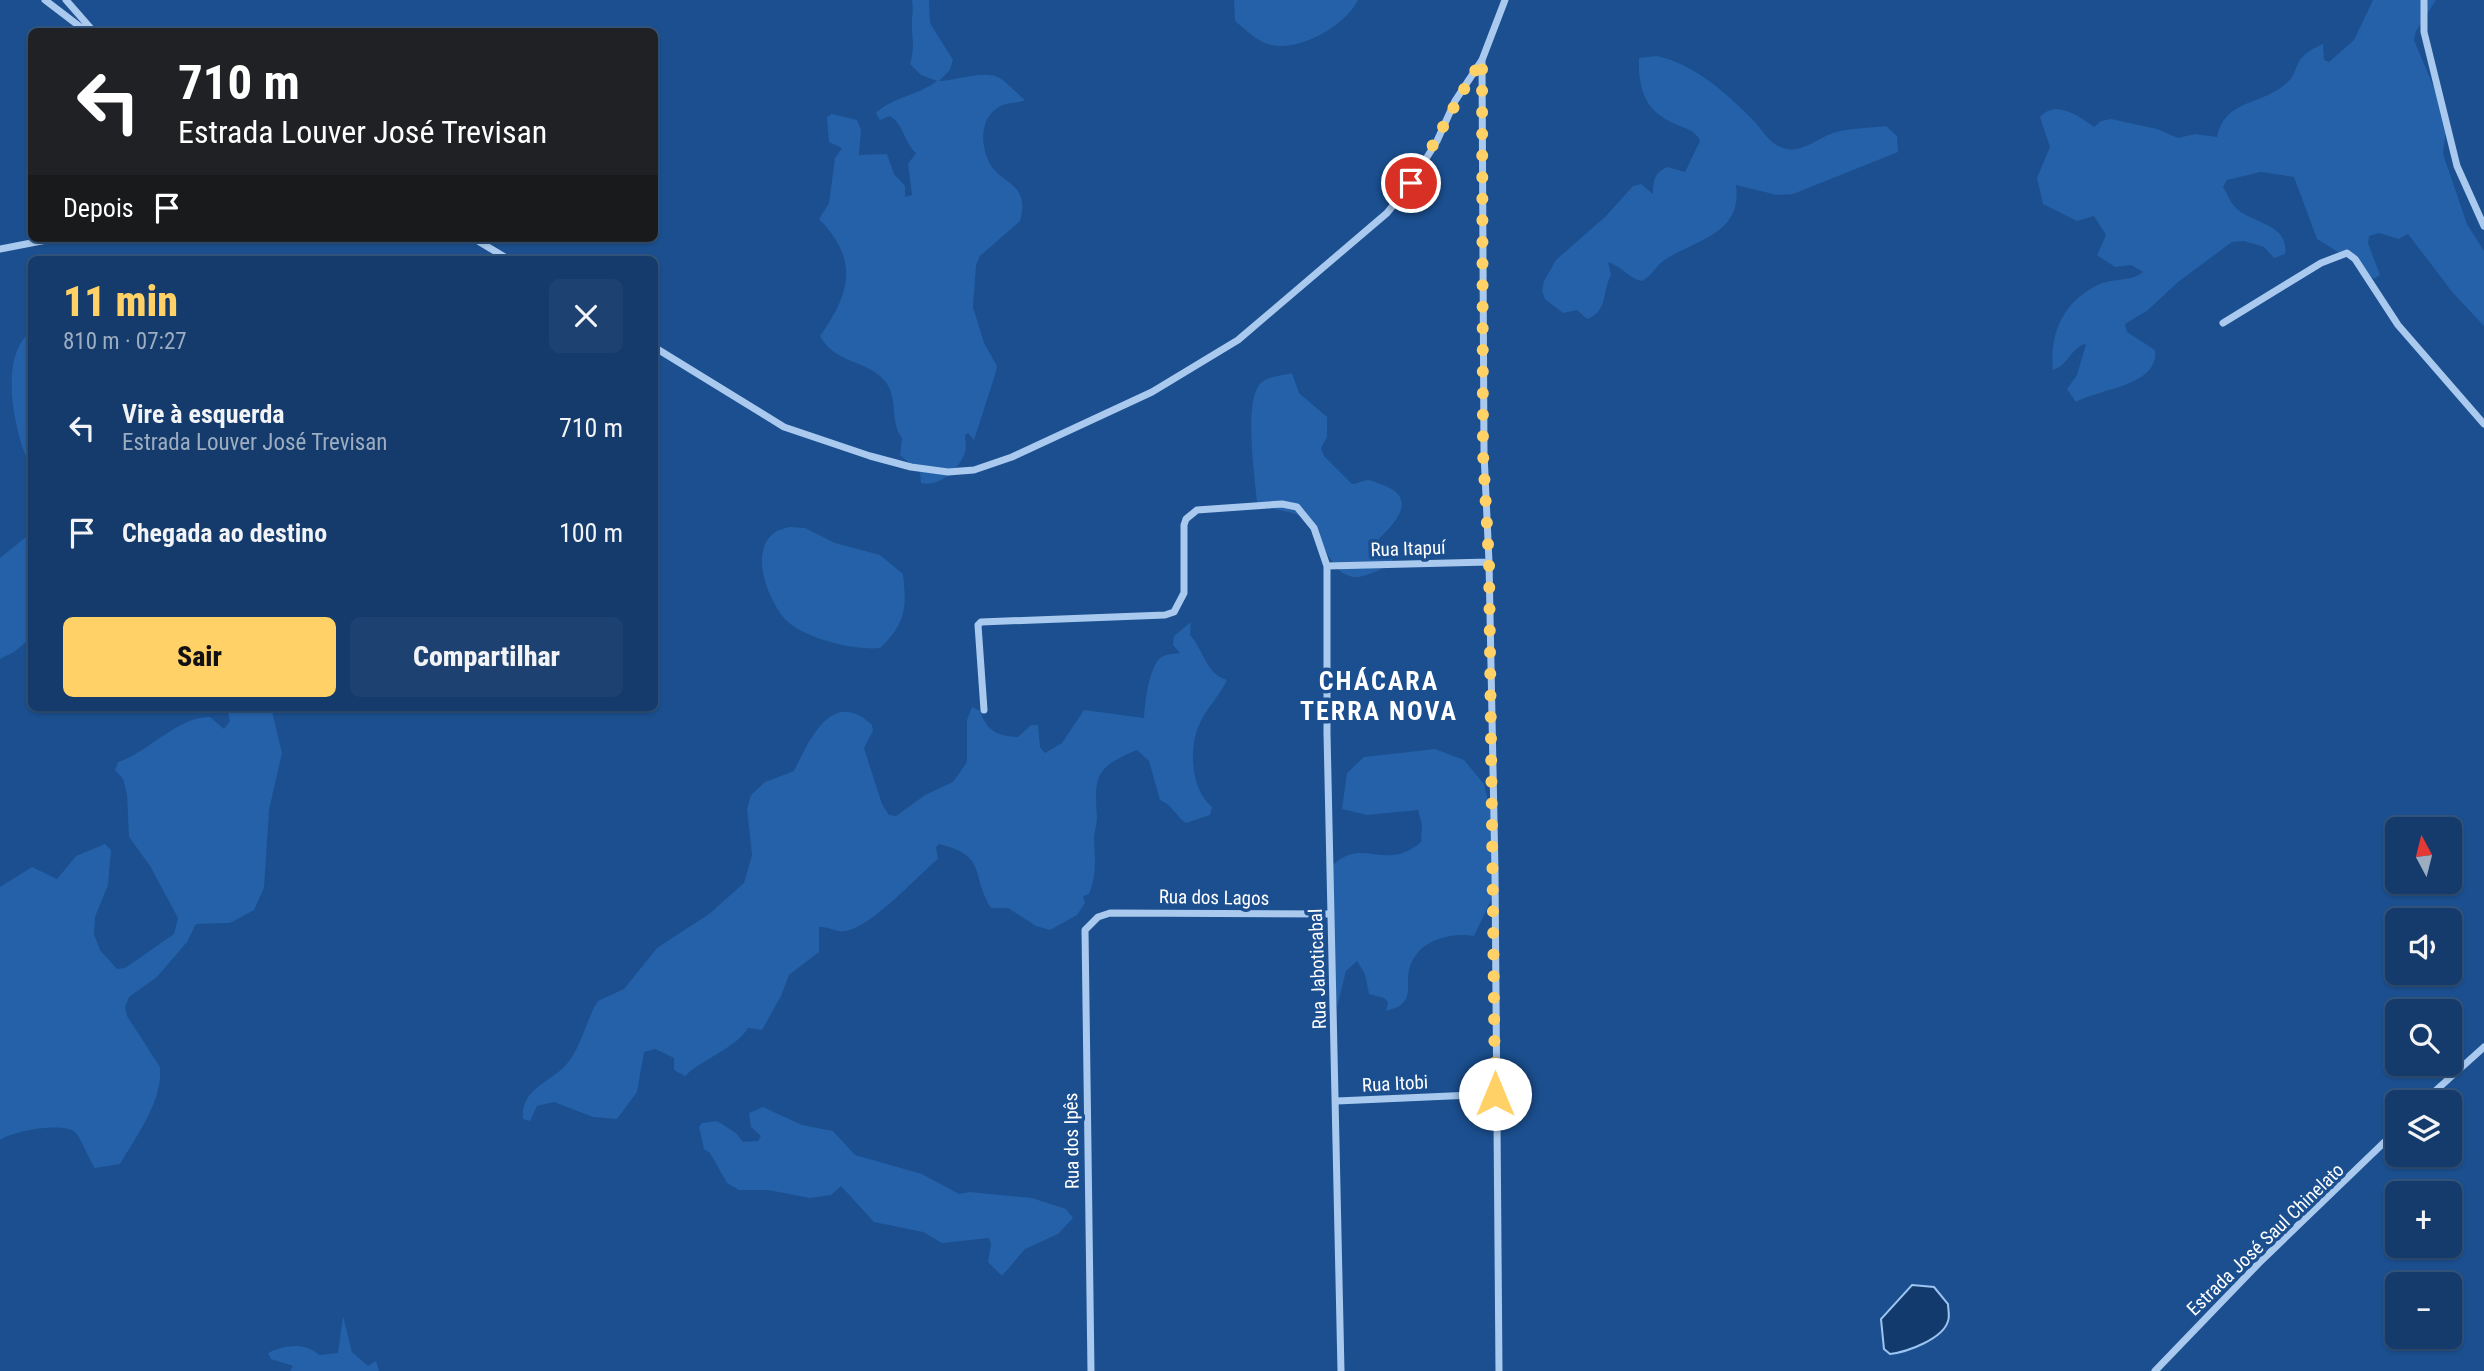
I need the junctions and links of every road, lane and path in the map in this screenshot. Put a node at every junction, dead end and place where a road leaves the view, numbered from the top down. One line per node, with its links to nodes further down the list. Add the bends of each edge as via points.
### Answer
1 (45, 0): 5 (street)
2 (66, 0): 6 (street)
3 (1505, 0): 7 (street)
4 (2424, 0): 8 (street, via 2421,17 2457,166)
5 (82, 28)
6 (90, 28)
7 (1482, 60): 14 (street, via 1455,101 1437,141 1387,214 1270,314 1238,340 1152,392 1013,457 974,470 948,472 870,456 784,427); 16 (street, via 1483,453)
8 (2484, 226)
9 (36, 242): 11 (street)
10 (480, 242): 12 (street)
11 (0, 249)
12 (504, 256)
13 (2223, 323): 15 (street, via 2311,268 2347,253 2398,325)
14 (658, 348)
15 (2484, 424)
16 (1489, 562): 17 (street, Rua Itapuí); 23 (street)
17 (1327, 566): 18 (street, Rua Jaboticabal, via 1314,527 1297,507 1263,504 1197,510 1184,525 1184,593 1174,612 985,620 978,625); 19 (street, Rua Jaboticabal)
18 (984, 710)
19 (1331, 914): 20 (street, Rua dos Lagos, via 1141,912); 24 (street, Rua Jaboticabal)
20 (1098, 917): 26 (street, Rua dos Ipês, via 1085,930 1084,947)
21 (2484, 1047): 22 (street)
22 (2436, 1090)
23 (1495, 1094): 24 (street, Rua Itobi); 28 (street)
24 (1337, 1101): 27 (street, Rua Jaboticabal)
25 (2385, 1142): 29 (street, Estrada José Saul Chinelato)
26 (1091, 1371)
27 (1340, 1371)
28 (1499, 1371)
29 (2155, 1371)

